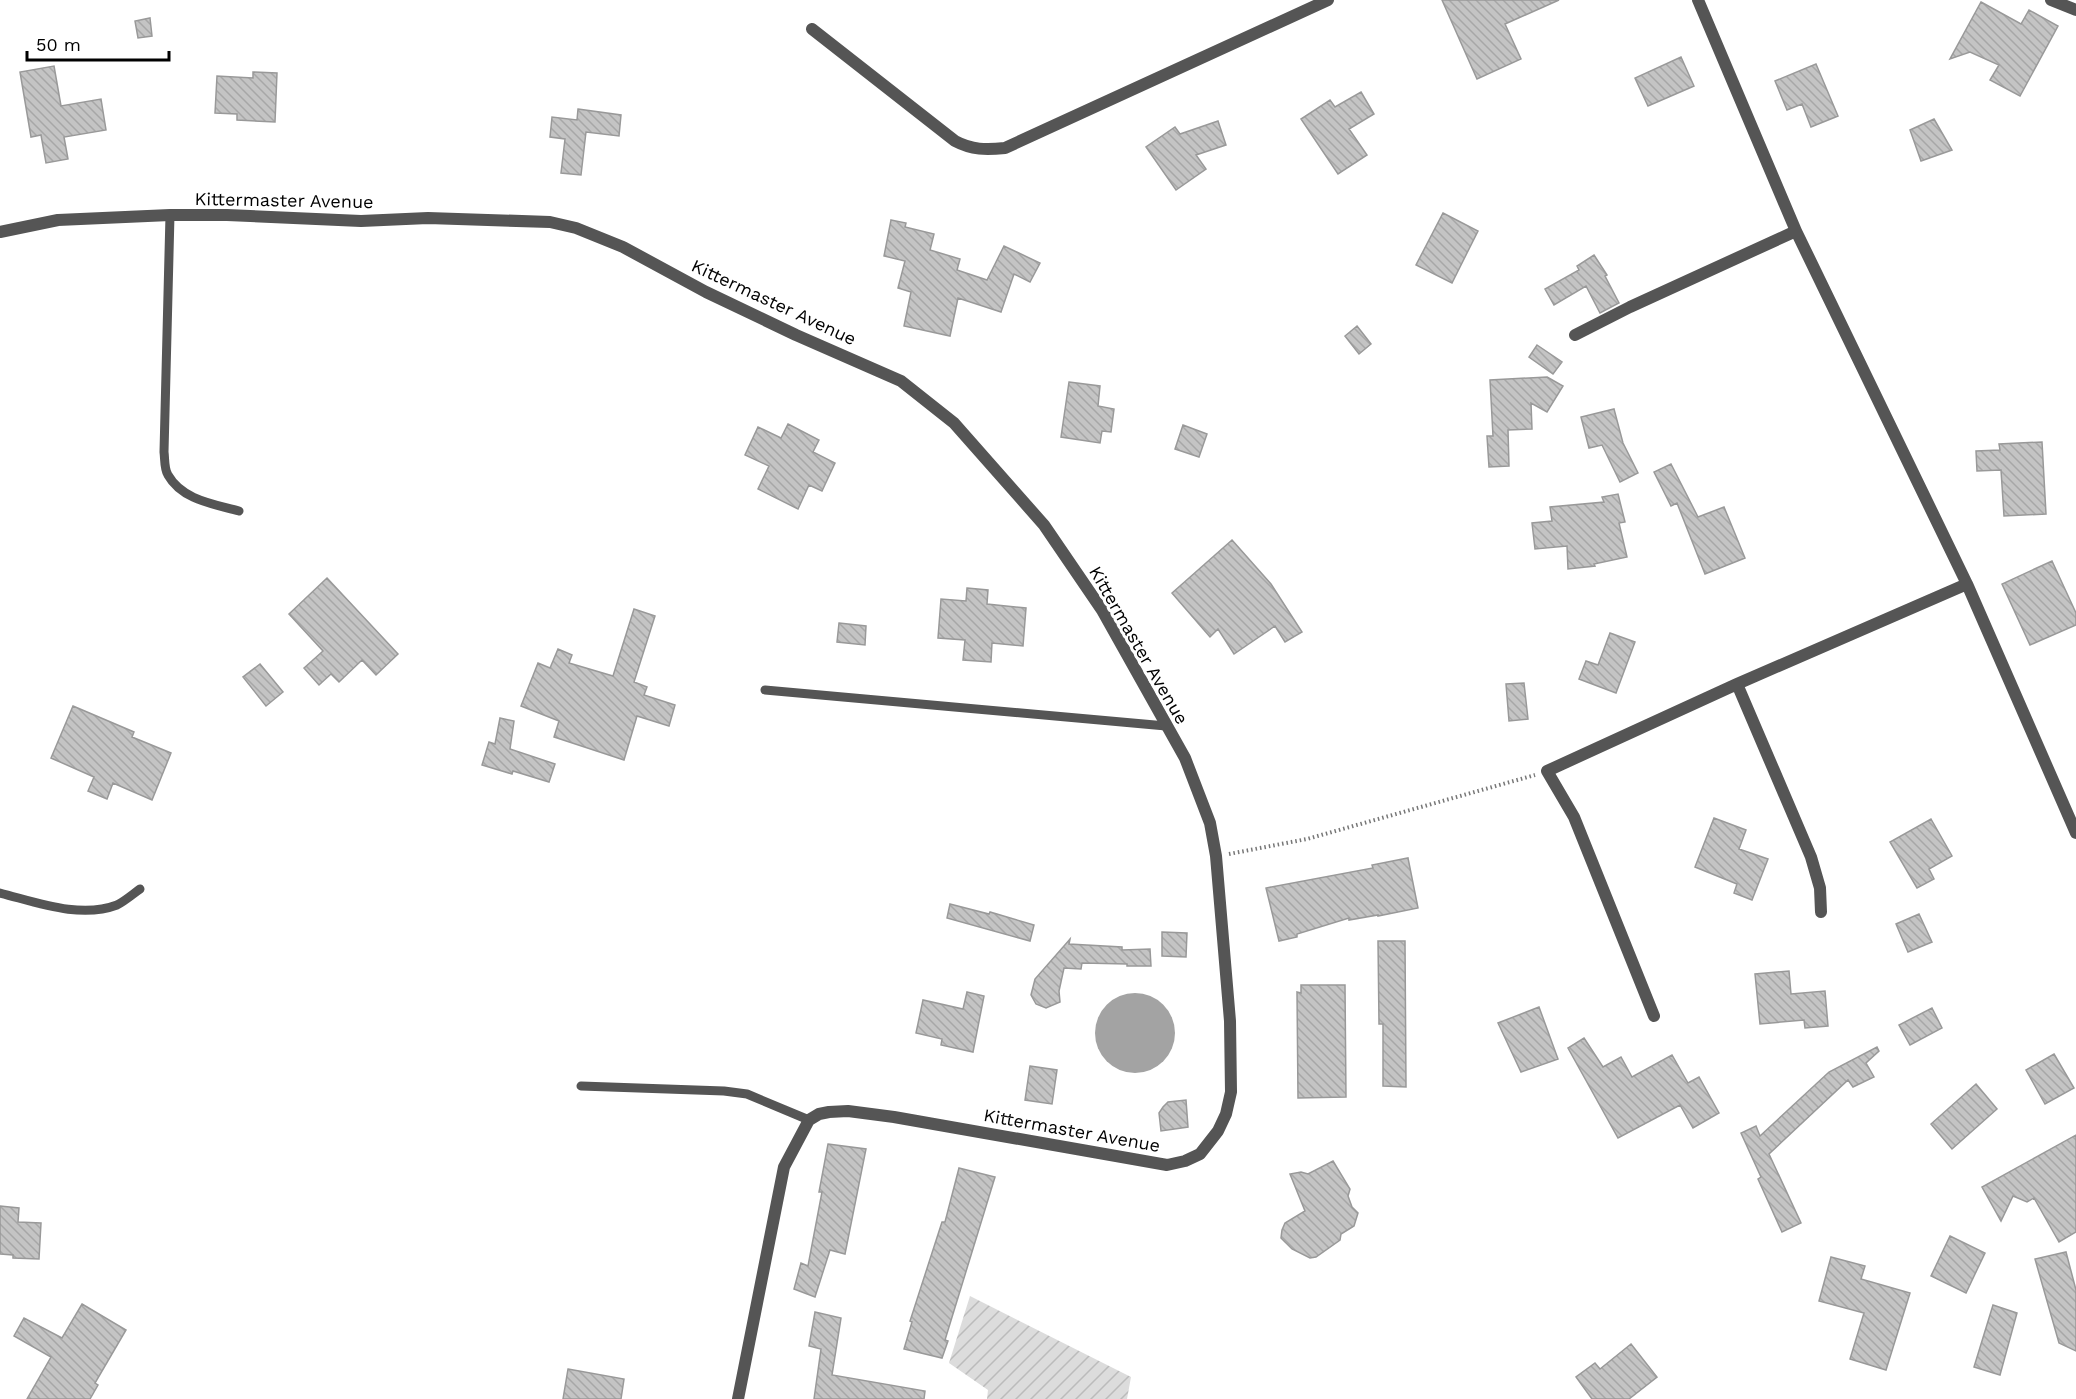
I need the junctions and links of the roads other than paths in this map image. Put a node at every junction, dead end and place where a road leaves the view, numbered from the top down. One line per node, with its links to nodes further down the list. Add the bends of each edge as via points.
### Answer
1 (1328, 0): 5 (street, via 1005,148 987,150 955,141)
2 (1698, 0): 7 (street)
3 (2051, 0): 4 (street)
4 (2076, 10)
5 (812, 29)
6 (170, 215): 8 (street, Kittermaster Avenue, via 58,220); 10 (lane, via 166,474 178,489 194,499); 14 (street, Kittermaster Avenue, via 550,222 623,247 706,292 901,381 954,423 1044,525 1102,610)
7 (1796, 231): 9 (street); 11 (street)
8 (0, 232)
9 (1575, 334)
10 (239, 511)
11 (1967, 584): 12 (street); 15 (street)
12 (1737, 684): 18 (street, via 1811,856 1820,888); 19 (street, via 1547,771 1574,817)
13 (765, 690): 14 (lane)
14 (1166, 726): 21 (street, Kittermaster Avenue, via 1185,758 1210,823 1230,1021 1231,1092 1218,1131 1200,1154 1167,1166 848,1111 829,1112)
15 (2076, 833)
16 (140, 889): 17 (lane, via 119,904 92,909 70,909)
17 (0, 893)
18 (1821, 912)
19 (1654, 1016)
20 (581, 1086): 21 (lane, via 747,1094)
21 (809, 1120): 22 (street, via 784,1167)
22 (738, 1399)

